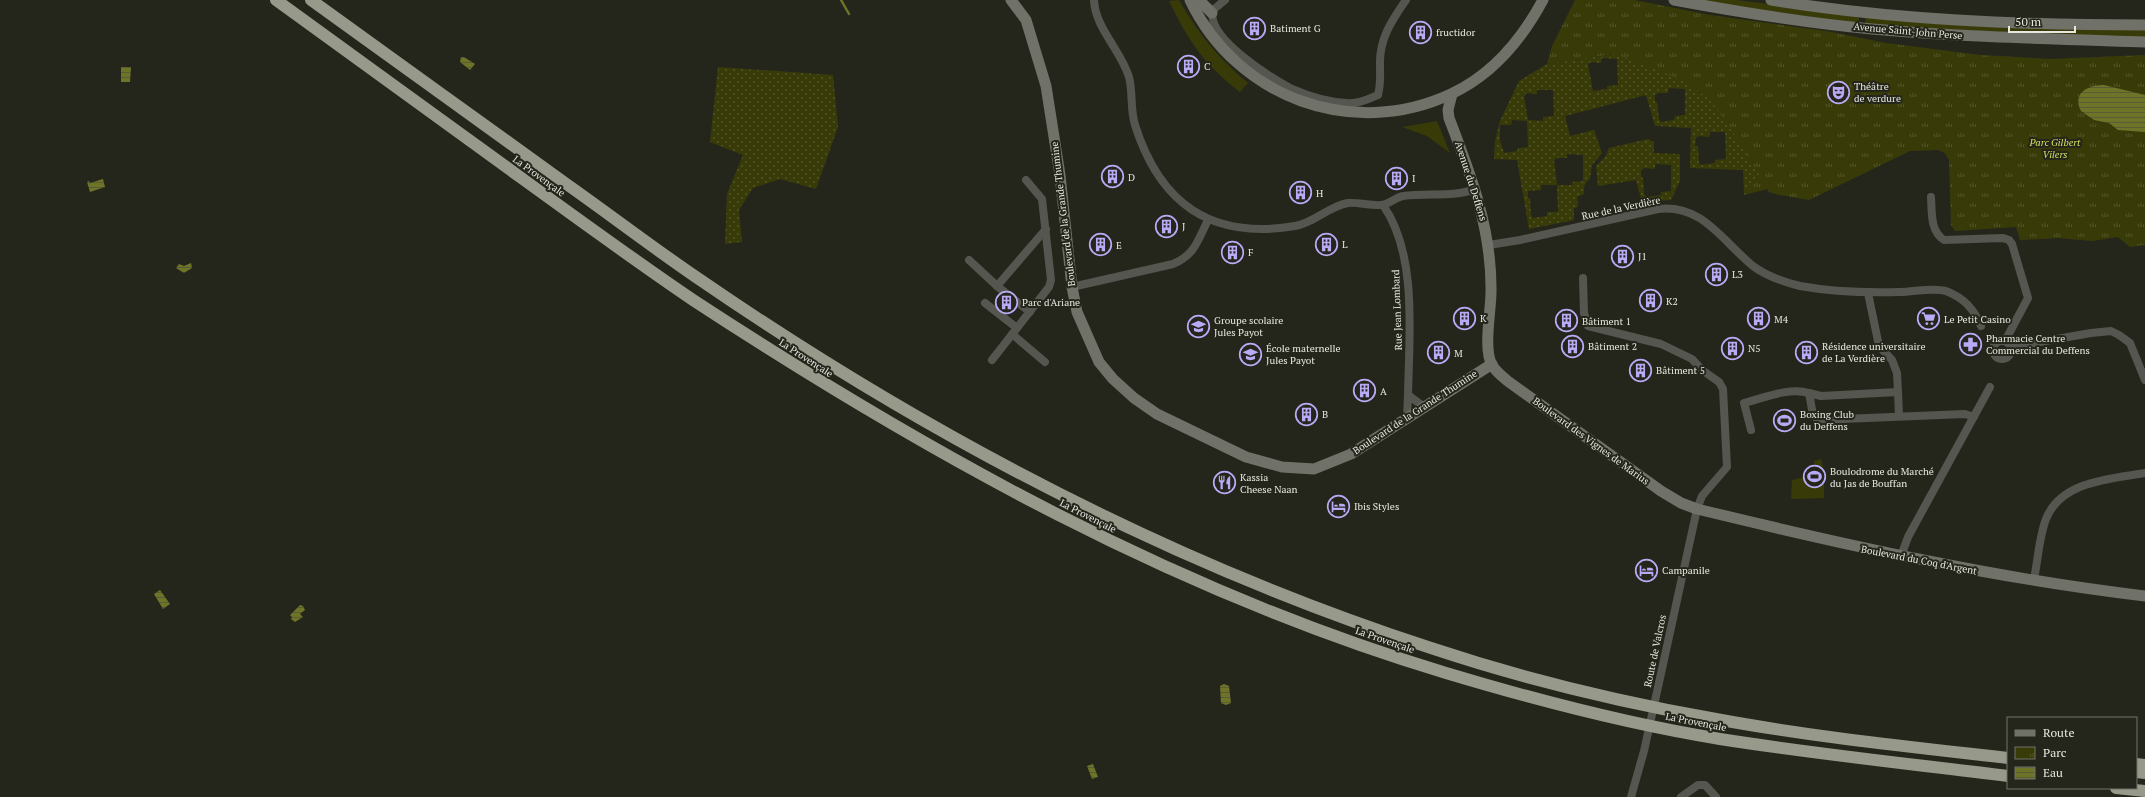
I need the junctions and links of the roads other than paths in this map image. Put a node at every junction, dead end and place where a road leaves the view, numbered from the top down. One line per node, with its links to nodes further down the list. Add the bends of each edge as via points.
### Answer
1 (276, 0): 56 (highway, La Provençale, via 689,297 822,382 1004,487 1181,574 1382,652 1586,711 1716,738)
2 (311, 0): 53 (highway, La Provençale, via 696,277 784,335 960,441 1046,488 1128,528 1253,584 1432,649 1615,699)
3 (1011, 0): 29 (street, Boulevard de la Grande Thumine, via 1026,20 1046,86 1060,175)
4 (1094, 0): 23 (street, via 1101,22 1129,77 1134,123 1151,166 1168,191)
5 (1190, 0): 17 (street, via 1212,37 1231,58 1265,84 1308,104 1365,114 1397,111)
6 (1199, 0): 13 (street)
7 (1225, 0): 13 (street)
8 (1406, 0): 13 (street, via 1388,27 1381,50 1382,79 1378,95 1357,104 1322,99 1293,89 1264,73 1241,56 1214,24)
9 (1543, 0): 16 (street, via 1531,22 1508,51 1482,74)
10 (1674, 0): 15 (street, Avenue Saint-John Perse, via 1871,28 1971,36)
11 (1771, 0): 12 (street, Avenue Saint-John Perse)
12 (1808, 3): 14 (street, Avenue Saint-John Perse, via 1979,22)
13 (1213, 10)
14 (2145, 25)
15 (2145, 42)
16 (1452, 94): 17 (street); 18 (street, Avenue du Deffens)
17 (1434, 101): 18 (street, Avenue du Deffens)
18 (1449, 118): 20 (street, Avenue du Deffens)
19 (1026, 180): 24 (street, via 1042,199)
20 (1475, 189): 22 (street, via 1458,194 1404,196); 25 (street, Avenue du Deffens)
21 (1931, 197): 38 (street, via 1933,227 1944,240 2003,238 2012,244 2028,298 2008,344 2111,332 2130,343)
22 (1383, 205): 23 (street, via 1348,204 1296,226 1251,229 1230,227); 42 (street, Rue Jean Lombard, via 1394,221 1406,265 1410,326)
23 (1208, 220): 29 (street, via 1185,259)
24 (1046, 229): 28 (street); 32 (street, via 1051,280 1049,287)
25 (1489, 245): 30 (street, Rue de la Verdière, via 1514,242 1670,208 1696,215 1754,266 1775,278 1831,291); 37 (street, Avenue du Deffens, via 1491,292 1488,352)
26 (969, 260): 28 (street)
27 (1583, 278): 49 (street, Route de Valcros, via 1584,313 1588,326 1661,344 1692,359 1719,382 1723,389 1727,467 1702,496)
28 (997, 286): 32 (street)
29 (1072, 287): 45 (street, Boulevard de la Grande Thumine, via 1077,312 1093,348 1113,379 1157,414 1246,457 1282,467 1314,469 1351,454)
30 (1868, 293): 33 (street, Rue de la Verdière, via 1945,291 1971,306); 40 (street, via 1879,346 1892,360 1897,373)
31 (985, 303): 34 (street)
32 (1030, 312): 34 (street)
33 (1981, 326)
34 (1014, 331): 35 (street); 36 (street)
35 (992, 360)
36 (1045, 362)
37 (1492, 364): 43 (street, Boulevard de la Grande Thumine); 49 (street, Boulevard des Vignes de Marius, via 1510,382 1674,500)
38 (2145, 380)
39 (1990, 387): 46 (street)
40 (1898, 392): 41 (street, via 1821,396); 44 (street)
41 (1809, 393): 44 (street, via 1813,415 1818,420); 47 (street, via 1787,392 1744,403)
42 (1408, 395): 43 (street); 45 (street, Rue Jean Lombard)
43 (1424, 407): 45 (street, Boulevard de la Grande Thumine)
44 (1899, 416): 46 (street, via 1965,414)
45 (1407, 417)
46 (1974, 417): 50 (street, via 1908,537)
47 (1751, 430)
48 (2145, 473): 51 (street, via 2078,488 2056,502 2044,526)
49 (1697, 509): 50 (street, Boulevard du Coq d'Argent, via 1822,540); 59 (street, Route de Valcros, via 1644,751)
50 (1901, 556): 51 (street, Boulevard du Coq d'Argent)
51 (2034, 579): 52 (street, Boulevard du Coq d'Argent)
52 (2145, 596)
53 (1842, 739): 54 (highway); 55 (highway, La Provençale)
54 (2007, 752)
55 (2007, 758)
56 (2007, 776)
57 (2126, 789): 58 (highway)
58 (2145, 791)
59 (1631, 797)
60 (1681, 797): 61 (street, via 1698,785 1705,785)
61 (1716, 797)

